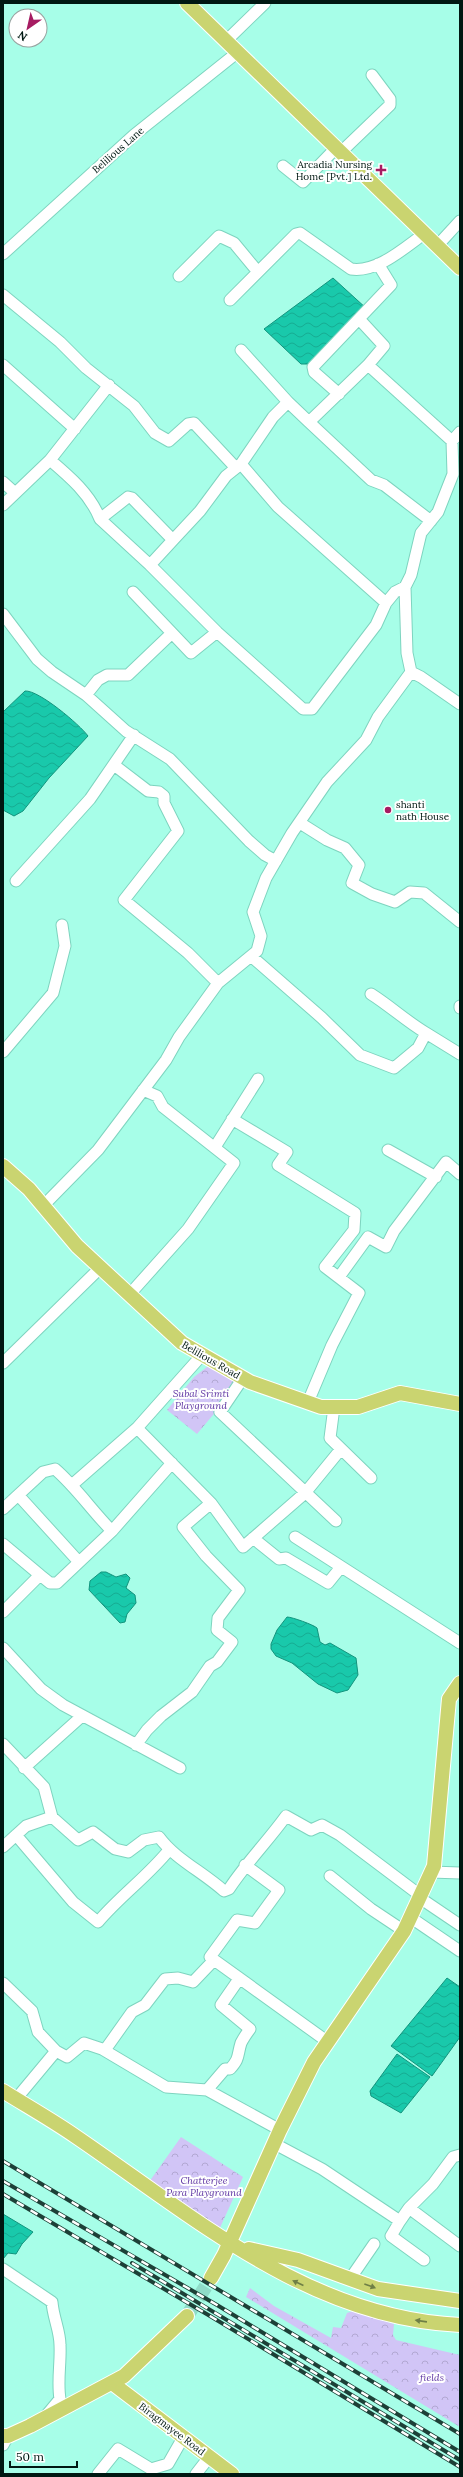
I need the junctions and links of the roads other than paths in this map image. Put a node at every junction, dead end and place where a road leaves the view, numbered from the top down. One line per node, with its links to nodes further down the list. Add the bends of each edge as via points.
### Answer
1 (187, 3): 3 (main road)
2 (265, 3): 3 (street)
3 (226, 40): 4 (main road)
4 (238, 52): 6 (main road); 11 (street, Belilious Lane, via 134,135)
5 (372, 75): 6 (street, via 390,99 390,105)
6 (338, 151): 7 (street, via 303,182); 9 (main road)
7 (283, 166)
8 (460, 221): 10 (street)
9 (424, 234): 10 (main road); 12 (street)
10 (436, 246): 13 (main road)
11 (3, 254)
12 (378, 264): 14 (street, via 362,271 351,269 300,233); 18 (street, via 391,285)
13 (460, 268)
14 (258, 272): 15 (street, via 234,243 218,236); 17 (street)
15 (179, 276)
16 (3, 295): 22 (street)
17 (230, 300)
18 (360, 320): 21 (street, via 384,346); 23 (street, via 313,367 314,372)
19 (241, 350): 24 (street)
20 (3, 365): 26 (street)
21 (368, 365): 23 (street); 28 (street)
22 (109, 385): 26 (street); 30 (street, via 134,406 155,433 171,440 188,424 194,423)
23 (339, 394): 25 (street)
24 (288, 402): 25 (street); 30 (street, via 273,417)
25 (309, 422): 35 (street, via 371,480 384,485)
26 (75, 429): 29 (street)
27 (460, 432): 28 (street)
28 (452, 441): 35 (street, via 453,474 438,512)
29 (50, 460): 32 (street); 34 (street, via 72,478 95,506)
30 (239, 466): 36 (street, via 226,476 200,511); 40 (street, via 278,506)
31 (3, 482): 32 (street)
32 (14, 492): 33 (street)
33 (3, 505)
34 (100, 520): 36 (street, via 128,497); 37 (street)
35 (431, 521): 38 (street, via 421,533)
36 (173, 540): 37 (street)
37 (150, 564): 42 (street)
38 (405, 587): 40 (street, via 395,592); 44 (street, via 407,653)
39 (133, 592): 43 (street)
40 (386, 603): 42 (street, via 376,625 353,652 322,697 308,710 303,709)
41 (3, 614): 45 (street, via 37,659)
42 (217, 632): 43 (street, via 191,653)
43 (172, 633): 45 (street, via 128,675 107,675 98,680)
44 (411, 672): 46 (street); 49 (street, via 378,717 366,740 327,782)
45 (86, 695): 47 (street)
46 (460, 704)
47 (134, 735): 48 (street); 50 (street, via 170,759 249,841 264,855)
48 (114, 765): 51 (street, via 80,811); 55 (street, via 148,791 159,792 164,796 164,804 178,831 124,900 188,953)
49 (300, 822): 50 (street); 52 (street, via 327,840 345,848 360,865 352,883 395,902 410,892 424,893)
50 (276, 861): 54 (street, via 266,878 253,912 261,936 257,951)
51 (16, 881)
52 (460, 922)
53 (62, 926): 58 (street, via 65,946 53,993)
54 (251, 956): 55 (street); 57 (street, via 360,1055 394,1068 418,1048)
55 (218, 983): 61 (street)
56 (371, 994): 57 (street)
57 (426, 1033): 59 (street)
58 (3, 1052)
59 (460, 1054)
60 (258, 1079): 62 (street)
61 (143, 1090): 63 (street, via 156,1096 163,1107); 68 (street, via 98,1150)
62 (232, 1119): 63 (street); 70 (street, via 286,1152 278,1165 355,1213 354,1230 325,1267)
63 (215, 1147): 71 (street, via 234,1163 188,1229)
64 (388, 1150): 67 (street)
65 (3, 1166): 68 (main road, Belilious Road, via 29,1189)
66 (460, 1174): 67 (street, via 446,1162)
67 (436, 1177): 70 (street, via 394,1231 386,1247 368,1237)
68 (43, 1206): 69 (main road, Belilious Road, via 77,1246)
69 (100, 1268): 71 (main road, Belilious Road); 73 (street)
70 (339, 1277): 75 (street, via 359,1293 332,1345)
71 (129, 1295): 72 (main road, Belilious Road, via 182,1343)
72 (202, 1355): 74 (main road, Belilious Road); 78 (street)
73 (3, 1363)
74 (243, 1378): 75 (main road, Belilious Road); 83 (street, via 220,1412)
75 (308, 1402): 77 (main road, Belilious Road, via 321,1407)
76 (460, 1404): 77 (main road, Belilious Road, via 400,1393 358,1407)
77 (334, 1407): 79 (street, via 330,1438)
78 (137, 1428): 80 (street); 82 (street)
79 (341, 1449): 81 (street); 83 (street)
80 (172, 1463): 85 (street); 88 (street)
81 (371, 1478)
82 (72, 1484): 84 (street, via 55,1469 43,1472); 88 (street, via 92,1512)
83 (305, 1493): 87 (street); 90 (street)
84 (19, 1496): 86 (street); 92 (street)
85 (212, 1504): 90 (street, via 243,1547); 102 (street, via 184,1527 206,1556 239,1590 218,1618 217,1630 232,1642 226,1652 210,1666 192,1692 161,1716)
86 (3, 1509)
87 (336, 1521)
88 (112, 1531): 92 (street)
89 (295, 1537): 93 (street)
90 (253, 1538): 93 (street, via 279,1559 286,1558 328,1583)
91 (3, 1544): 94 (street)
92 (79, 1562): 94 (street, via 57,1583 50,1583)
93 (341, 1567): 96 (street)
94 (40, 1575): 95 (street)
95 (3, 1612)
96 (460, 1643)
97 (3, 1648): 100 (street, via 41,1689)
98 (460, 1683): 99 (main road)
99 (456, 1698): 110 (main road, via 449,1699 434,1866)
100 (82, 1716): 102 (street); 103 (street)
101 (3, 1744): 103 (street)
102 (136, 1745): 104 (street)
103 (24, 1768): 105 (street, via 44,1787)
104 (180, 1768)
105 (52, 1816): 106 (street, via 26,1826); 108 (street, via 78,1840 94,1832 115,1849 128,1852 144,1840 158,1837)
106 (16, 1835): 107 (street); 108 (street, via 73,1902 98,1922 135,1884 150,1873)
107 (3, 1848)
108 (169, 1850): 109 (street, via 204,1873 224,1891)
109 (245, 1864): 113 (street, via 286,1816 311,1830 322,1825 340,1835 418,1893); 118 (street, via 279,1890 255,1923 237,1920 210,1957)
110 (431, 1872): 111 (street); 113 (main road)
111 (460, 1873)
112 (330, 1876): 116 (street)
113 (419, 1900): 114 (main road); 115 (street)
114 (410, 1917): 116 (main road); 117 (street)
115 (460, 1925)
116 (404, 1932): 121 (main road)
117 (460, 1951)
118 (214, 1960): 119 (street); 122 (street, via 193,1982 178,1978 165,1979 145,2005 132,2012)
119 (239, 1979): 121 (street, via 269,1997); 124 (street, via 221,2005 250,2029 241,2043 241,2052 236,2063 230,2069 225,2069)
120 (3, 1983): 123 (street, via 32,2011 38,2032)
121 (328, 2042): 127 (main road, via 314,2062)
122 (105, 2050): 123 (street, via 84,2043 68,2057); 124 (street, via 166,2087)
123 (56, 2051): 126 (street)
124 (207, 2090): 127 (street)
125 (3, 2091): 126 (main road)
126 (16, 2099): 133 (main road, via 74,2135 203,2227)
127 (280, 2130): 128 (main road)
128 (275, 2144): 131 (street, via 322,2170); 133 (main road)
129 (460, 2155): 130 (street, via 453,2157 433,2184)
130 (409, 2208): 131 (street); 134 (street)
131 (400, 2221): 135 (street, via 391,2236)
132 (374, 2244): 138 (street)
133 (234, 2245): 137 (main road); 138 (main road, via 298,2260); 141 (main road, one-way to 133, via 397,2317 332,2298 280,2274)
134 (460, 2246)
135 (424, 2260)
136 (3, 2269): 143 (street, via 52,2302 52,2317 60,2343 60,2398)
137 (211, 2278)
138 (350, 2279): 139 (main road, one-way to 139, via 378,2289)
139 (460, 2301)
140 (187, 2316): 142 (main road, via 124,2376)
141 (460, 2325)
142 (112, 2383): 143 (main road); 144 (main road, Biragmayee Road)
143 (43, 2419): 145 (main road)
144 (184, 2436): 146 (main road, Biragmayee Road); 147 (street, via 168,2464 152,2469 118,2449)
145 (5, 2439)
146 (210, 2456): 148 (street); 149 (main road, Biragmayee Road)
147 (98, 2474)
148 (196, 2474)
149 (232, 2474)

